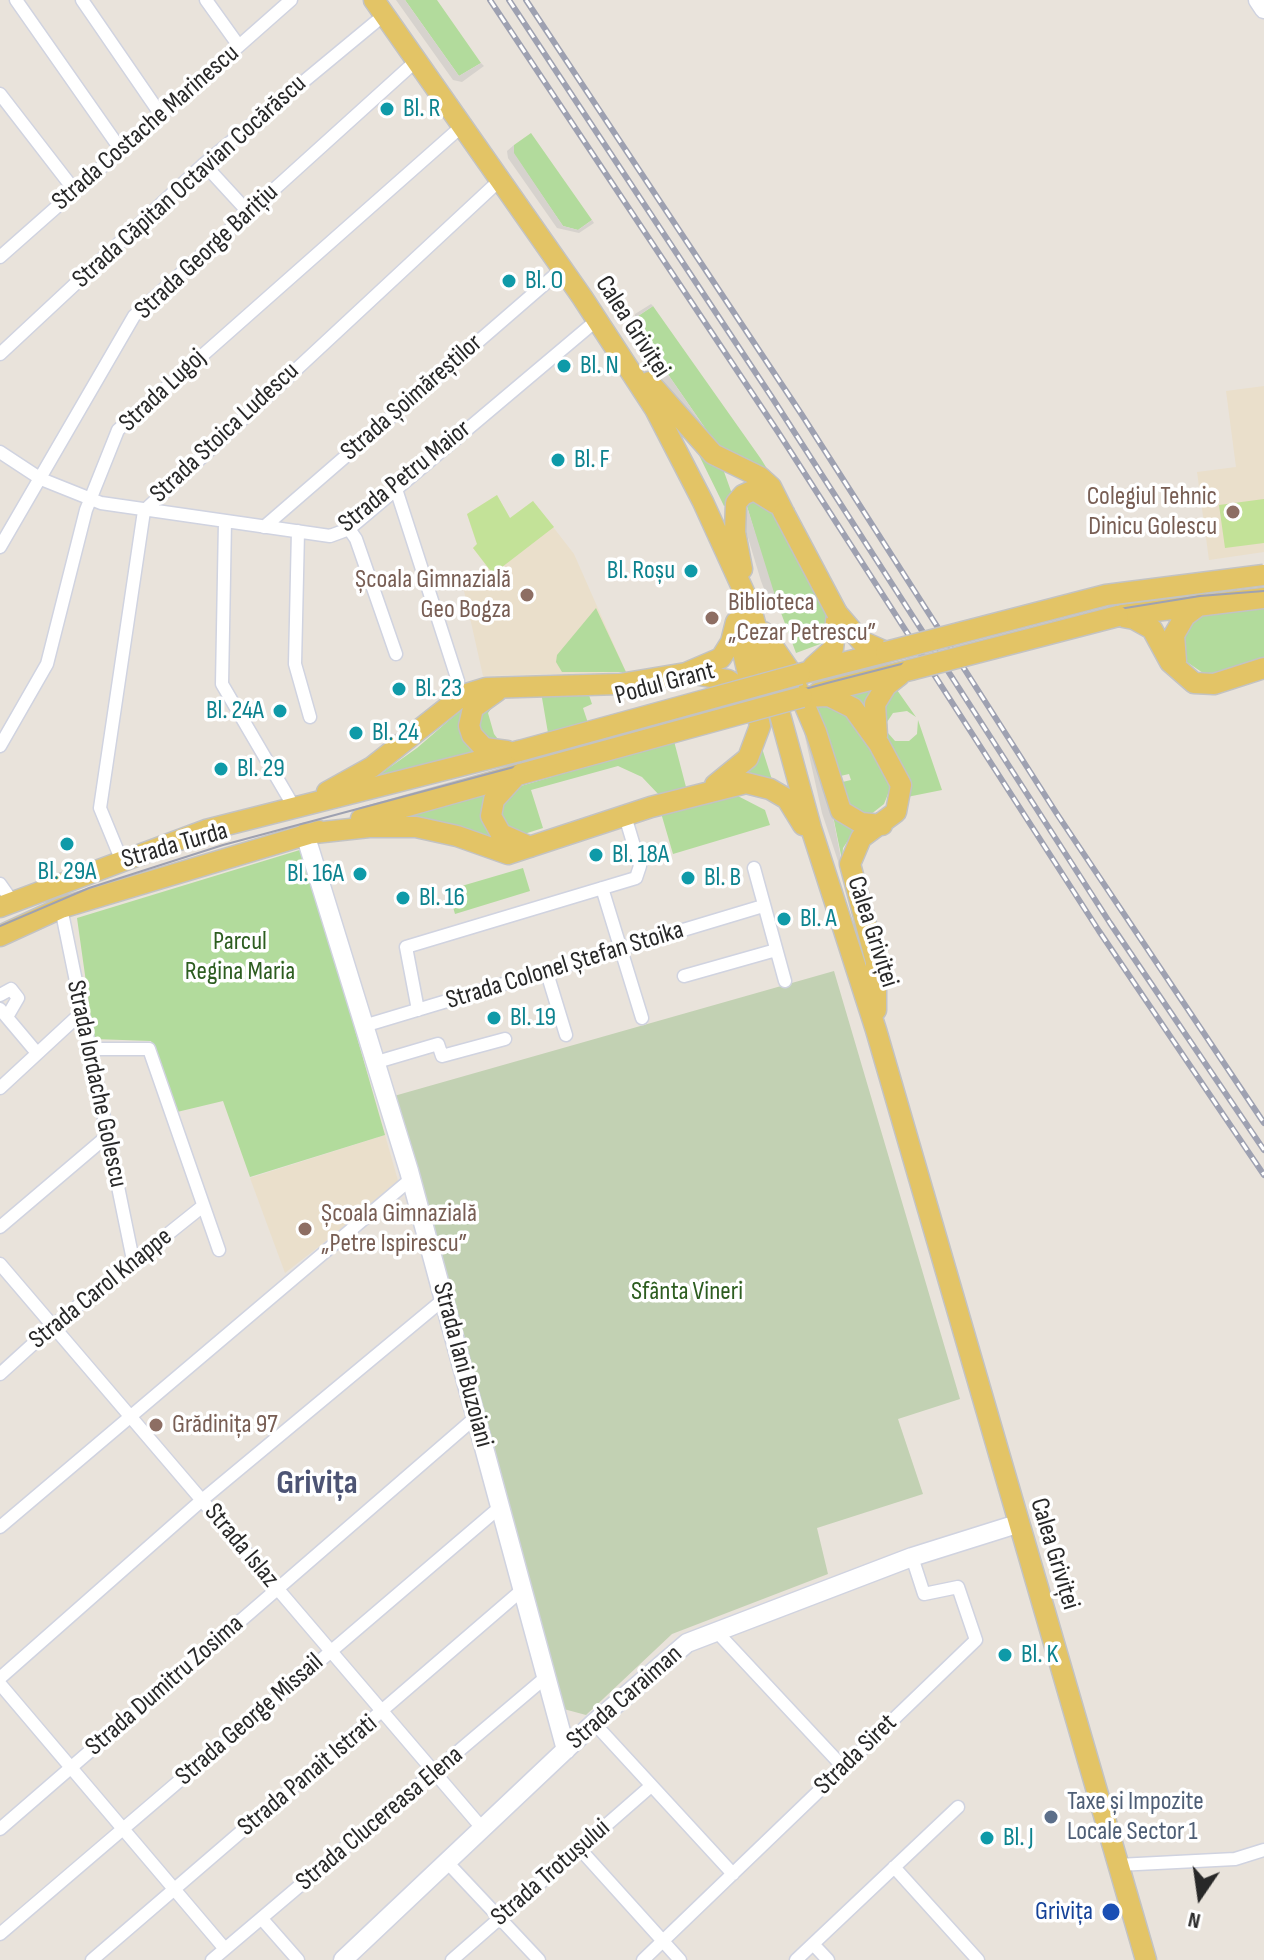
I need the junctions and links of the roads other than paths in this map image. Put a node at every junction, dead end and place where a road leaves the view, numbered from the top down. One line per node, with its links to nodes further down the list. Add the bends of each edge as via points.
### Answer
1 (16, 0): 13 (street)
2 (82, 0): 11 (street)
3 (206, 0): 8 (street)
4 (291, 0): 8 (street, Strada Costache Marinescu)
5 (1258, 0): 7 (street)
6 (379, 8): 9 (main road, Calea Griviței); 14 (street, Strada Căpitan Octavian Cocărăscu)
7 (1264, 9)
8 (239, 46): 11 (street, Strada Costache Marinescu)
9 (416, 61): 12 (main road, Calea Griviței); 17 (street, Strada George Barițiu)
10 (0, 94): 16 (street)
11 (161, 115): 13 (street, Strada Costache Marinescu)
12 (462, 126): 15 (main road, Calea Griviței); 26 (street, Strada Lugoj, via 125,422)
13 (121, 150): 16 (street, Strada Costache Marinescu)
14 (204, 164): 17 (street); 22 (street, Strada Căpitan Octavian Cocărăscu)
15 (500, 180): 19 (main road, Calea Griviței); 27 (street, Strada Stoica Ludescu)
16 (75, 191): 18 (street, Strada Costache Marinescu)
17 (249, 213): 24 (street, Strada George Barițiu, via 134,316)
18 (0, 257)
19 (562, 269): 20 (main road, Calea Griviței); 30 (street, Strada Șoimăreștilor)
20 (597, 320): 21 (main road, Calea Griviței); 25 (street, Strada Petru Maior)
21 (616, 347): 28 (main road, via 708,450 771,487); 38 (main road, Calea Griviței, via 678,452 734,570)
22 (0, 354)
23 (0, 452): 24 (street, Strada Petru Maior)
24 (41, 479): 26 (street, Strada Petru Maior); 33 (street, Strada George Barițiu)
25 (396, 489): 31 (street, Strada Petru Maior); 47 (street)
26 (89, 500): 27 (street, Strada Petru Maior); 53 (street, Strada Lugoj, via 47,664)
27 (144, 511): 29 (street, Strada Petru Maior); 66 (street, Strada Stoica Ludescu, via 100,808)
28 (784, 513): 37 (main road, bridge); 38 (main road, via 758,491 736,503)
29 (225, 521): 30 (street, Strada Petru Maior); 59 (street, via 222,684)
30 (264, 527): 32 (street, Strada Petru Maior)
31 (349, 529): 32 (street, Strada Petru Maior, via 330,536); 41 (street)
32 (298, 531): 51 (street, via 295,664)
33 (0, 547)
34 (1264, 575): 40 (main road, Podul Grant, bridge, via 1106,595)
35 (1264, 598): 36 (main road, Podul Grant)
36 (1202, 603): 39 (main road, Podul Grant); 44 (main road, via 1185,616 1174,635)
37 (837, 613): 40 (main road, via 861,641); 46 (main road, via 833,649 823,662)
38 (747, 615): 45 (main road, via 721,658); 50 (main road); 56 (main road, Calea Griviței); 62 (main road, via 790,671 841,811 861,823)
39 (1118, 616): 43 (main road, Podul Grant, bridge); 44 (main road, via 1152,629)
40 (886, 652): 46 (main road, Podul Grant)
41 (396, 654)
42 (1264, 668): 44 (main road, via 1208,684 1194,683)
43 (910, 670): 49 (main road, Podul Grant); 52 (main road, via 886,686 875,704)
44 (1179, 672)
45 (686, 673): 48 (main road, via 606,685); 50 (main road, via 728,680 743,690)
46 (800, 674): 54 (main road, Podul Grant, bridge)
47 (458, 681)
48 (511, 687): 54 (main road, via 479,701 469,726 484,748); 59 (main road, via 463,695 372,767)
49 (802, 697): 52 (main road, via 829,696 846,703); 55 (main road, Podul Grant, bridge)
50 (760, 714): 56 (main road); 58 (main road, via 748,758)
51 (310, 717)
52 (879, 744): 62 (main road, via 901,785 896,812)
53 (0, 746)
54 (519, 751): 57 (main road, Podul Grant)
55 (521, 774): 61 (main road, Podul Grant); 64 (main road, via 500,790 491,816 501,834)
56 (800, 789): 65 (main road, Calea Griviței)
57 (362, 792): 59 (main road, Strada Turda)
58 (705, 792): 60 (main road); 65 (main road, via 746,783 777,793 787,799)
59 (294, 807): 66 (main road, Strada Turda)
60 (625, 816): 64 (main road); 68 (street, via 639,873)
61 (368, 817): 63 (main road, Strada Turda)
62 (882, 825): 84 (main road, via 861,838 850,864 876,962)
63 (305, 834): 64 (main road, via 393,825 439,831 508,854); 71 (main road, Strada Turda); 83 (street, Strada Iani Buzoiani)
64 (530, 847)
65 (818, 853): 84 (main road, Calea Griviței)
66 (121, 859): 69 (main road, Strada Turda)
67 (754, 868): 70 (street)
68 (602, 888): 73 (street); 79 (street, via 406,947)
69 (4, 897)
70 (763, 906): 73 (street, Strada Colonel Ștefan Stoika); 74 (street)
71 (61, 908): 72 (main road, Strada Turda); 81 (street, Strada Iordache Golescu)
72 (0, 936)
73 (620, 949): 75 (street, Strada Colonel Ștefan Stoika); 82 (street)
74 (776, 950): 76 (street); 77 (street)
75 (547, 973): 79 (street, Strada Colonel Ștefan Stoika); 85 (street)
76 (684, 976)
77 (785, 981)
78 (0, 995): 80 (street, via 11,989 18,998)
79 (418, 1010): 83 (street, Strada Colonel Ștefan Stoika)
80 (3, 1013): 88 (street)
81 (80, 1014): 87 (street, Strada Iordache Golescu); 88 (street)
82 (642, 1018)
83 (367, 1025): 89 (street, Strada Iani Buzoiani)
84 (876, 1030): 105 (main road, Calea Griviței)
85 (566, 1035)
86 (505, 1039): 89 (street, via 442,1056 438,1044)
87 (87, 1049): 91 (street, Strada Iordache Golescu); 93 (street, via 149,1049)
88 (37, 1053): 90 (street)
89 (377, 1062): 92 (street, Strada Iani Buzoiani)
90 (0, 1088)
91 (106, 1137): 94 (street); 96 (street, Strada Iordache Golescu)
92 (411, 1179): 98 (street, Strada Iani Buzoiani); 101 (street)
93 (203, 1206): 95 (street); 96 (street, Strada Carol Knappe)
94 (0, 1227)
95 (219, 1250)
96 (133, 1260): 99 (street, Strada Carol Knappe)
97 (0, 1264): 99 (street, Strada Islaz)
98 (444, 1299): 102 (street, Strada Iani Buzoiani); 103 (street)
99 (54, 1325): 100 (street, Strada Carol Knappe); 101 (street, Strada Islaz)
100 (0, 1374)
101 (132, 1415): 103 (street, Strada Islaz); 106 (street)
102 (476, 1417): 104 (street, Strada Iani Buzoiani); 108 (street, Strada Dumitru Zosima)
103 (202, 1500): 108 (street, Strada Islaz); 113 (street)
104 (500, 1507): 109 (street, Strada Iani Buzoiani); 111 (street, Strada George Missail)
105 (1017, 1524): 107 (street, Strada Caraiman); 130 (main road, Calea Griviței)
106 (0, 1527)
107 (912, 1557): 110 (street, Strada Caraiman); 120 (street, Strada Siret, via 924,1594 958,1587 976,1640)
108 (276, 1588): 111 (street, Strada Islaz); 119 (street, Strada Dumitru Zosima)
109 (522, 1590): 112 (street, Strada Iani Buzoiani); 115 (street, Strada Panait Istrati)
110 (716, 1631): 117 (street, Strada Caraiman, via 667,1658); 120 (street)
111 (329, 1651): 115 (street, Strada Islaz); 124 (street, Strada George Missail)
112 (546, 1677): 116 (street, Strada Iani Buzoiani); 121 (street, Strada Clucereasa Elena)
113 (0, 1678)
114 (0, 1684): 119 (street)
115 (383, 1712): 121 (street, Strada Islaz); 133 (street, Strada Panait Istrati)
116 (556, 1714): 117 (street); 118 (street, Strada Iani Buzoiani)
117 (594, 1723): 118 (street, Strada Caraiman); 122 (street)
118 (566, 1750): 125 (street, Strada Caraiman)
119 (73, 1767): 124 (street); 126 (street, Strada Dumitru Zosima)
120 (843, 1767): 132 (street, Strada Siret)
121 (435, 1773): 125 (street, Strada Islaz); 135 (street, Strada Clucereasa Elena)
122 (651, 1786): 127 (street, Strada Trotușului); 132 (street)
123 (958, 1807): 131 (street)
124 (124, 1828): 133 (street); 136 (street, Strada George Missail)
125 (482, 1828): 129 (street, Strada Caraiman)
126 (0, 1829)
127 (579, 1848): 134 (street, Strada Trotușului); 137 (street)
128 (1264, 1850): 130 (street, via 1235,1859)
129 (446, 1861): 134 (street); 143 (street, Strada Caraiman)
130 (1118, 1865): 151 (main road, Calea Griviței)
131 (894, 1867): 138 (street); 150 (street)
132 (733, 1874): 137 (street, Strada Siret)
133 (176, 1889): 139 (street); 140 (street, Strada Panait Istrati)
134 (499, 1918): 144 (street, Strada Trotușului); 145 (street)
135 (262, 1919): 139 (street, Strada Clucereasa Elena); 142 (street)
136 (0, 1934)
137 (662, 1941): 146 (street, Strada Siret); 147 (street)
138 (813, 1944): 148 (street); 149 (street)
139 (225, 1949): 141 (street, Strada Clucereasa Elena)
140 (92, 1960)
141 (212, 1960)
142 (298, 1960)
143 (343, 1960)
144 (452, 1960)
145 (539, 1960)
146 (643, 1960)
147 (680, 1960)
148 (796, 1960)
149 (828, 1960)
150 (978, 1960)
151 (1146, 1960)

